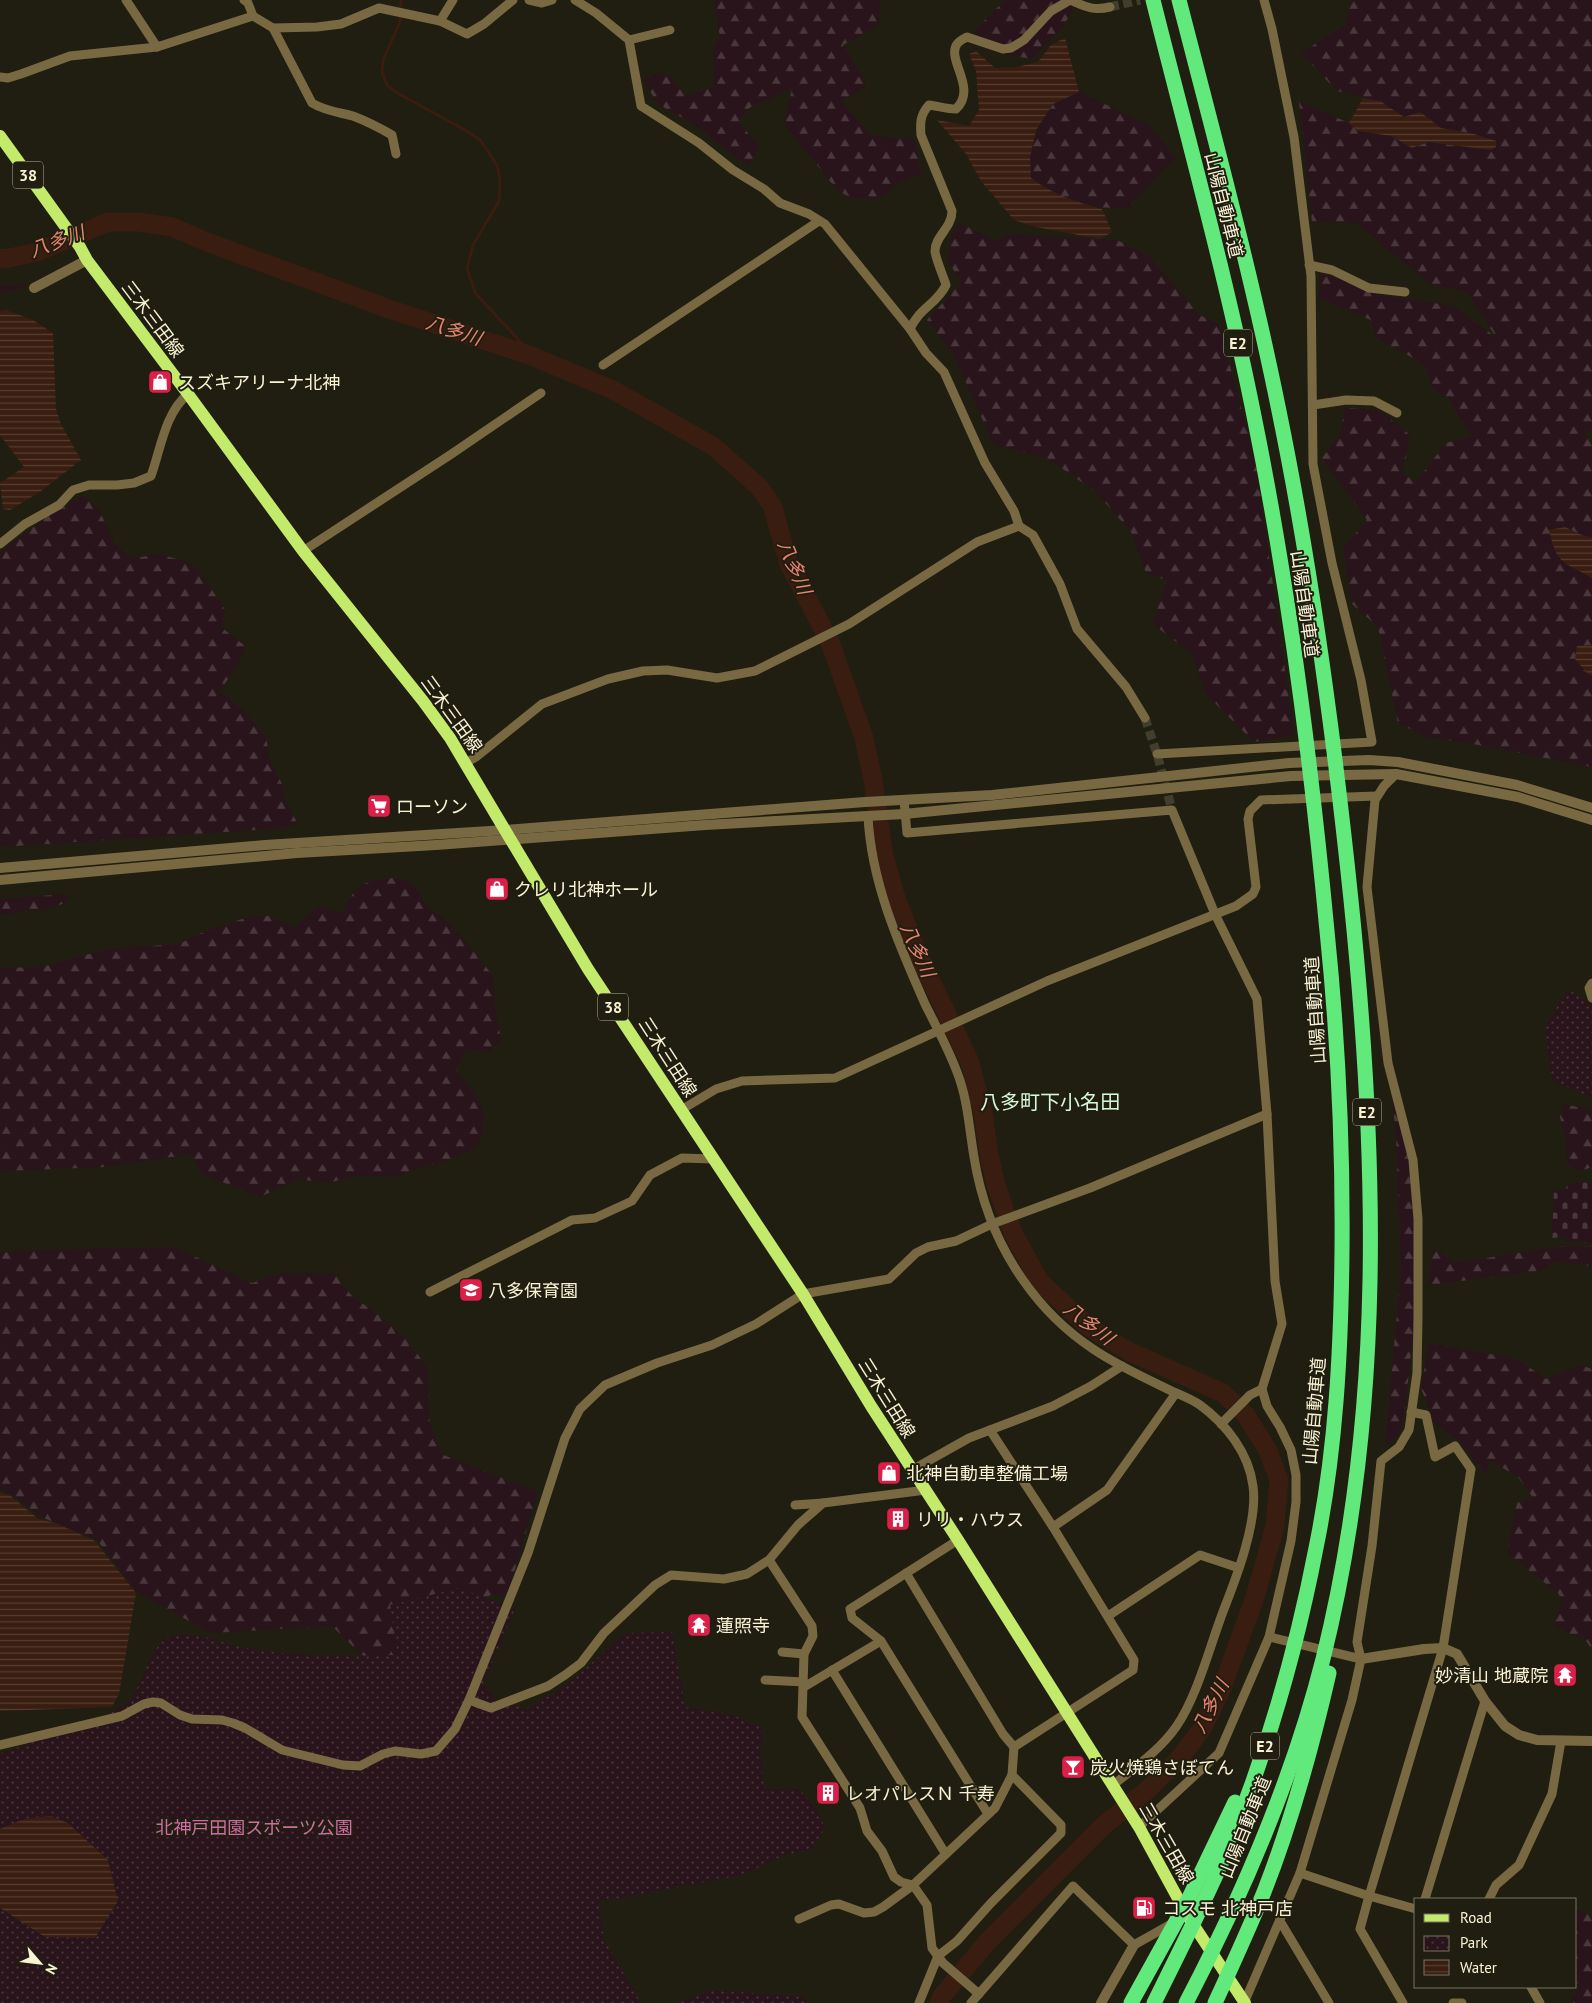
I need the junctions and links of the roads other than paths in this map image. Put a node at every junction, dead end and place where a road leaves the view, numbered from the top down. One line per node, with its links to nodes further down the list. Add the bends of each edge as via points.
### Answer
1 (126, 0): 17 (street)
2 (244, 0): 12 (street)
3 (453, 0): 13 (street)
4 (513, 0): 13 (street, via 467,34)
5 (529, 0): 6 (street, via 542,3)
6 (552, 0)
7 (575, 0): 16 (street)
8 (1153, 0): 65 (highway, 山陽自動車道 / E2, via 1212,231 1252,409 1283,579 1317,820 1332,976 1341,1133 1341,1283)
9 (1178, 0): 66 (highway, 山陽自動車道 / E2, via 1264,340 1296,496 1326,689 1342,820 1357,961 1368,1132 1370,1284 1364,1406)
10 (1264, 0): 23 (street, via 1294,137)
11 (1110, 7): 26 (street, via 1099,10 1070,0 1051,11 1024,40 1011,48 1003,49 966,37 957,43 954,51 965,94 961,104 956,109 929,105 922,112 920,123 921,135 952,211 952,220 935,251 946,285 941,296 921,311)
12 (253, 16): 14 (street); 17 (street)
13 (440, 21): 14 (street, via 379,8 341,24)
14 (273, 28): 20 (street, via 312,103 322,109 354,117 392,135)
15 (670, 30): 16 (street)
16 (629, 40): 21 (street, via 641,106 699,142 780,203)
17 (157, 47): 18 (street, via 70,56 22,74)
18 (0, 77)
19 (0, 136): 22 (main road, 三木三田線 / 38)
20 (396, 154)
21 (819, 221): 26 (street, via 825,224); 27 (street)
22 (87, 260): 24 (street); 29 (main road, 三木三田線 / 38)
23 (1309, 266): 25 (street, via 1332,270 1369,288); 30 (street)
24 (34, 288)
25 (1405, 292)
26 (910, 329): 32 (street, via 944,372 985,463 1014,511)
27 (603, 365)
28 (541, 393): 34 (street)
29 (188, 394): 33 (street, via 179,402 169,421 151,476 134,483 89,485 73,490 58,505 25,524); 34 (main road, 三木三田線 / 38)
30 (1313, 405): 31 (street, via 1346,400 1374,401); 36 (street, via 1313,464 1332,563 1362,680 1372,742)
31 (1397, 413)
32 (1019, 526): 35 (street, via 1033,535 1060,584 1077,630 1126,687); 37 (street, via 977,542 849,624 754,671 717,678 667,670 643,671 608,679 542,704)
33 (0, 544)
34 (303, 551): 37 (main road, 三木三田線 / 38, via 423,701)
35 (1145, 718)
36 (1157, 754)
37 (466, 763): 45 (main road, 三木三田線 / 38)
38 (1396, 774): 39 (street); 42 (street, via 1291,776); 44 (street, via 1518,797)
39 (1378, 796): 48 (street, via 1261,800 1250,811 1248,819 1256,886 1253,894 1236,906); 61 (street, via 1367,887 1388,1063 1413,1160 1418,1219 1417,1372)
40 (904, 800): 41 (street, via 992,795 1289,763 1369,760 1398,762 1517,785); 42 (street); 45 (street)
41 (1592, 808)
42 (904, 814): 43 (street); 48 (street, via 907,832 1172,810)
43 (868, 816): 45 (street); 51 (street, via 872,853 889,918)
44 (1592, 820)
45 (509, 835): 46 (street, via 265,845); 47 (street); 52 (main road, 三木三田線 / 38, via 588,969)
46 (0, 868)
47 (0, 880)
48 (1215, 914): 51 (street, via 1046,981); 53 (street, via 1257,999)
49 (1592, 983): 50 (street, via 1589,988)
50 (1592, 998)
51 (939, 1031): 52 (street, via 835,1078 742,1081 716,1089); 55 (street, via 966,1100 974,1158)
52 (681, 1110): 54 (main road, 三木三田線 / 38)
53 (1268, 1114): 55 (street, via 1090,1188); 59 (street, via 1275,1281 1282,1324)
54 (713, 1159): 56 (street, via 682,1158 650,1175 632,1201 595,1218 572,1220); 57 (main road, 三木三田線 / 38)
55 (992, 1224): 57 (street, via 956,1241 916,1253 889,1279); 58 (street, via 1014,1265 1040,1302 1068,1330)
56 (430, 1292)
57 (803, 1294): 64 (main road, 三木三田線 / 38); 85 (street, via 756,1324 712,1345 605,1385 580,1409 565,1438 528,1553)
58 (1122, 1366): 60 (street); 63 (street, via 1053,1406)
59 (1262, 1389): 62 (street, via 1250,1395); 76 (street, via 1267,1406 1291,1450 1296,1475 1291,1541)
60 (1176, 1393): 62 (street, via 1199,1404); 70 (street, via 1107,1490)
61 (1411, 1412): 78 (street, via 1426,1415 1435,1457 1455,1446 1471,1469); 81 (street, via 1409,1430 1400,1447 1380,1461 1372,1546 1357,1642)
62 (1221, 1424): 73 (street, via 1233,1437 1245,1459 1253,1486 1249,1533)
63 (990, 1430): 64 (street); 70 (street)
64 (912, 1470): 67 (main road, 三木三田線 / 38)
65 (1328, 1472): 114 (highway, via 1282,1672 1260,1736 1214,1849); 115 (highway, 山陽自動車道 / E2, via 1304,1610 1268,1738 1220,1864)
66 (1356, 1478): 116 (highway, 山陽自動車道 / E2, via 1335,1605 1307,1714 1264,1834); 117 (highway, E2, via 1342,1607 1317,1723 1285,1834)
67 (926, 1490): 68 (street); 71 (main road, 三木三田線 / 38)
68 (823, 1503): 69 (street); 72 (street, via 798,1525)
69 (795, 1505)
70 (1053, 1527): 75 (street)
71 (958, 1540): 74 (street); 87 (main road, 三木三田線 / 38)
72 (769, 1560): 80 (street, via 812,1626 813,1636); 85 (street, via 747,1574 724,1578 671,1575 655,1585 604,1633 581,1663 548,1686 491,1708)
73 (1239, 1568): 75 (street, via 1200,1555); 93 (street, via 1190,1700 1176,1726)
74 (906, 1573): 77 (street, via 850,1609 852,1618); 91 (street)
75 (1108, 1616): 87 (street, via 1134,1660 1133,1670)
76 (1269, 1637): 81 (street); 95 (street, via 1219,1753)
77 (882, 1641): 82 (street); 94 (street)
78 (1443, 1648): 81 (street); 86 (street, via 1457,1654); 99 (street)
79 (782, 1652): 80 (street)
80 (804, 1654): 84 (street)
81 (1361, 1660): 97 (street)
82 (832, 1670): 84 (street); 96 (street)
83 (765, 1680): 84 (street)
84 (804, 1685): 98 (street, via 802,1717 860,1808 867,1831 882,1851 894,1878)
85 (469, 1700): 90 (street, via 455,1729 436,1751 429,1754 395,1751 360,1766 282,1750 233,1723 192,1719 153,1702 122,1716)
86 (1485, 1701): 88 (street, via 1505,1726 1519,1735); 100 (street)
87 (1067, 1714): 91 (street); 93 (main road, 三木三田線 / 38)
88 (1562, 1741): 89 (street); 101 (street, via 1552,1794 1519,1865 1496,1885)
89 (1592, 1741)
90 (0, 1745)
91 (1014, 1747): 92 (street)
92 (1012, 1774): 94 (street, via 995,1808); 107 (street, via 1061,1826 1061,1833)
93 (1114, 1788): 95 (main road, 三木三田線 / 38)
94 (988, 1814): 96 (street)
95 (1137, 1825): 103 (main road, 三木三田線 / 38)
96 (946, 1853): 98 (street)
97 (1300, 1873): 99 (street); 105 (street)
98 (913, 1884): 104 (street, via 874,1912 864,1913 839,1904); 107 (street, via 926,1906 932,1948)
99 (1369, 1896): 102 (street); 119 (street, via 1360,1929)
100 (1425, 1898)
101 (1490, 1898)
102 (1414, 1908)
103 (1187, 1915): 106 (street); 110 (main road, 三木三田線 / 38)
104 (798, 1919)
105 (1280, 1921): 110 (street); 118 (street)
106 (1134, 1945): 109 (street, via 1073,1886); 113 (street)
107 (940, 1960): 109 (street); 111 (street)
108 (1532, 1988): 122 (street)
109 (976, 1991): 112 (street)
110 (1244, 2002)
111 (919, 2003)
112 (971, 2003)
113 (1101, 2003)
114 (1131, 2003)
115 (1154, 2003)
116 (1186, 2003)
117 (1215, 2003)
118 (1328, 2003)
119 (1403, 2003)
120 (1453, 2003): 121 (street)
121 (1462, 2003)
122 (1540, 2003)

